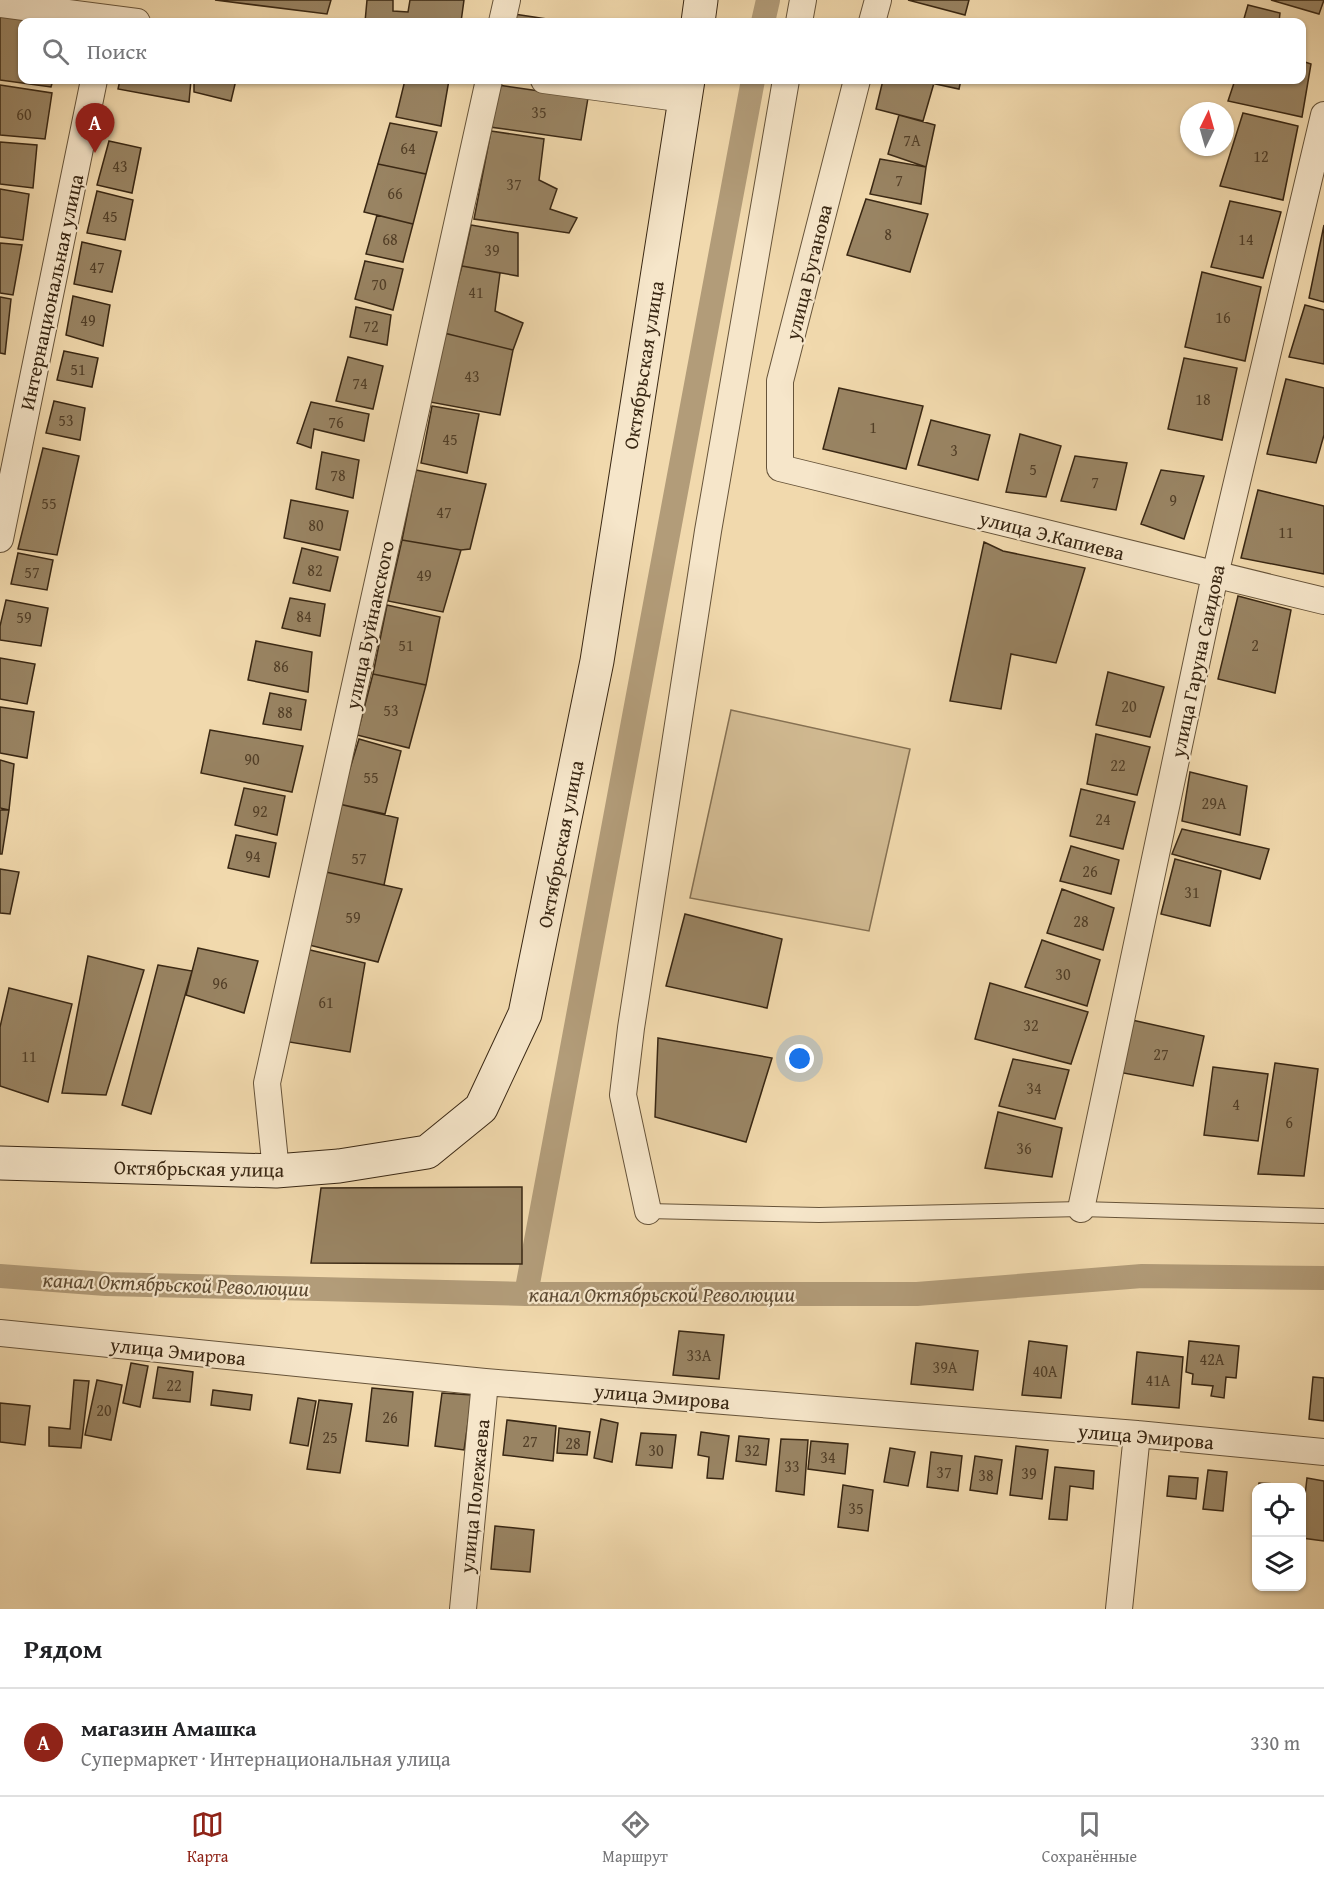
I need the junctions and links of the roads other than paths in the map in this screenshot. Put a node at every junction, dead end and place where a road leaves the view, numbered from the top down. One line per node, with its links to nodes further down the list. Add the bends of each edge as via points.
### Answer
1 (507, 0): 7 (street)
2 (701, 0): 8 (street)
3 (803, 0): 9 (street)
4 (878, 0): 10 (street)
5 (0, 4): 6 (street)
6 (108, 14)
7 (503, 18)
8 (699, 18)
9 (799, 18)
10 (873, 18)
11 (93, 84): 19 (street, Интернациональная улица)
12 (488, 84): 23 (street, улица Буйнакского, via 267,1083)
13 (607, 84): 16 (street)
14 (785, 84): 25 (street, via 708,531 631,1028 623,1095)
15 (857, 84): 18 (street, улица Буганова, via 780,381)
16 (686, 89): 23 (street, Октябрьская улица, via 597,661 525,1014 481,1108 428,1152)
17 (1324, 115): 20 (street, улица Гаруна Саидова)
18 (780, 468): 20 (street, улица Э.Капиева)
19 (0, 539)
20 (1215, 575): 21 (street, улица Э.Капиева); 24 (street, улица Гаруна Саидова)
21 (1324, 602)
22 (0, 1163): 23 (street, Октябрьская улица)
23 (276, 1171)
24 (1081, 1209): 25 (lane, via 819,1215); 26 (lane)
25 (648, 1211)
26 (1324, 1216)
27 (0, 1334): 28 (street, улица Эмирова)
28 (485, 1383): 29 (street, улица Эмирова); 31 (street, улица Полежаева)
29 (1137, 1434): 30 (street, улица Эмирова); 32 (street)
30 (1324, 1452)
31 (463, 1609)
32 (1119, 1609)

